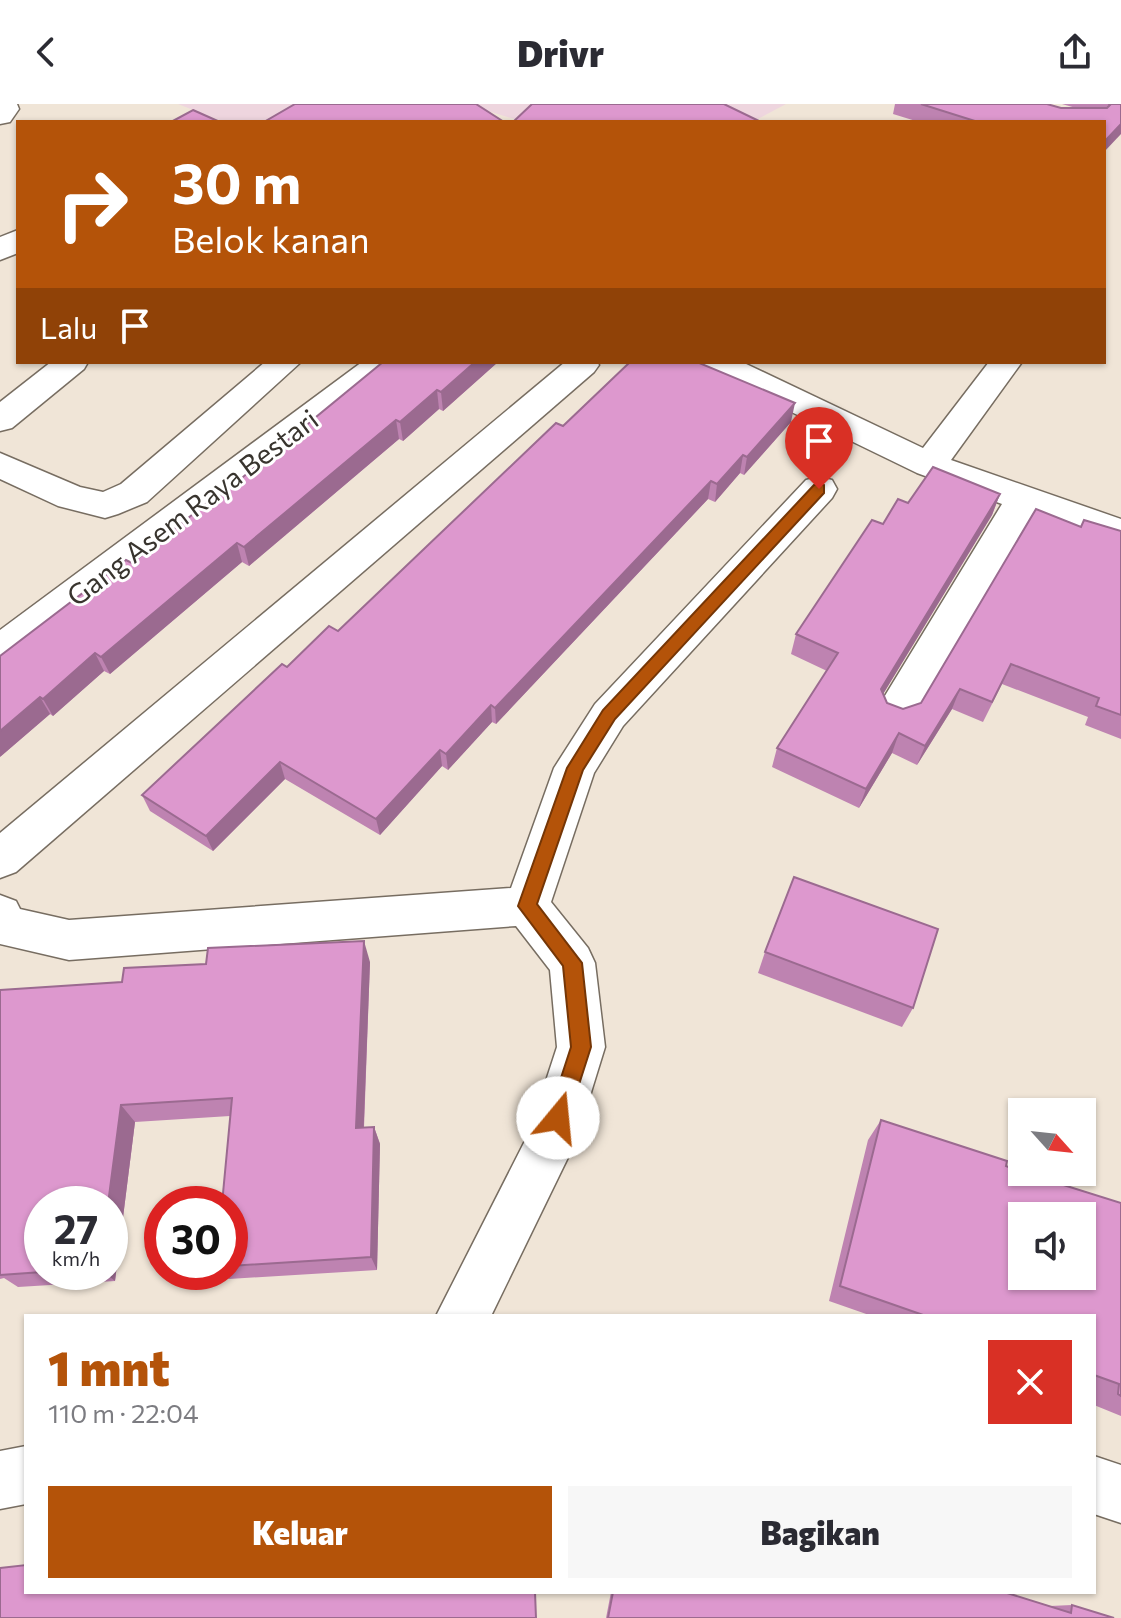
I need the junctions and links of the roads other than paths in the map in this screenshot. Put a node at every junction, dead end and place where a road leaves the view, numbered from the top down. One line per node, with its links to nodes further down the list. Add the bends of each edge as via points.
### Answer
1 (3, 104): 2 (street)
2 (0, 116)
3 (70, 364): 9 (street)
4 (283, 364): 10 (street, via 134,493 105,505 71,497)
5 (381, 364): 15 (street, Gang Asem Raya Bestari)
6 (719, 364): 11 (street)
7 (1005, 364): 11 (street)
8 (582, 365): 17 (street)
9 (0, 420)
10 (0, 465)
11 (929, 465): 13 (street)
12 (819, 489): 18 (street, via 609,715 575,768)
13 (1023, 499): 14 (street); 16 (street)
14 (1121, 533)
15 (0, 651)
16 (897, 710)
17 (0, 859)
18 (527, 906): 19 (street, via 69,940 5,926); 20 (street, via 572,963 581,1047 551,1141)
19 (0, 915)
20 (464, 1314)
21 (24, 1475): 22 (street)
22 (0, 1480)
23 (1096, 1486): 24 (street)
24 (1121, 1494)

